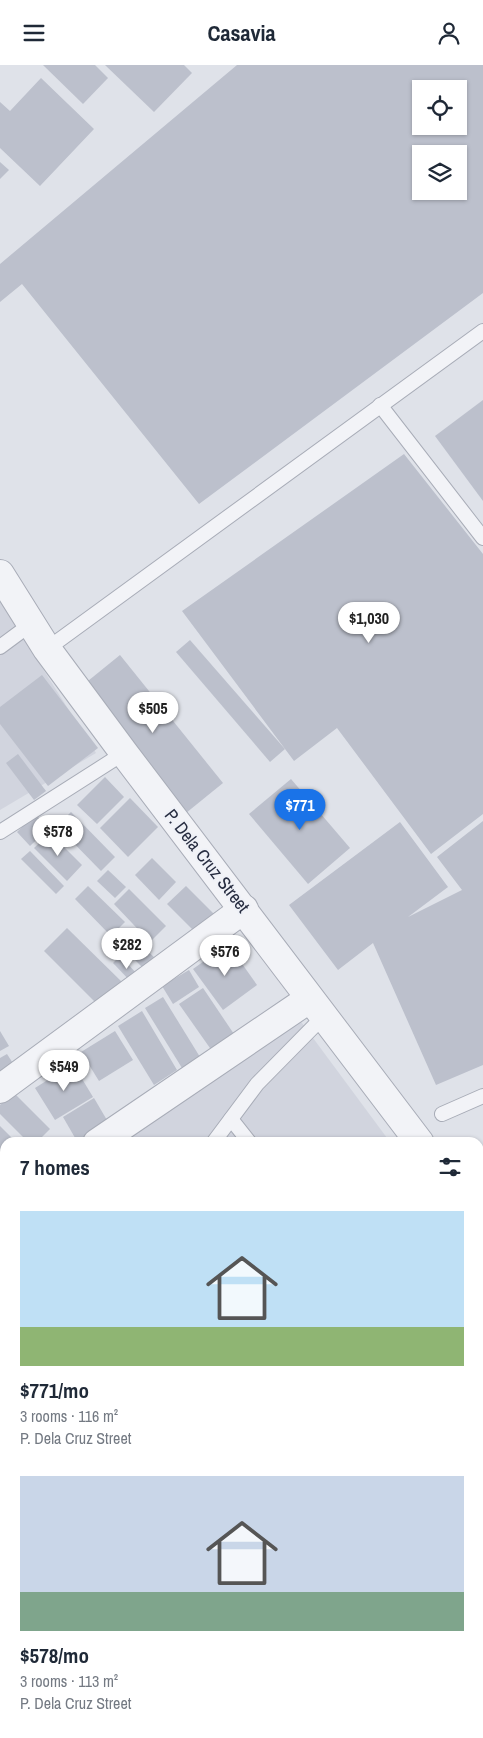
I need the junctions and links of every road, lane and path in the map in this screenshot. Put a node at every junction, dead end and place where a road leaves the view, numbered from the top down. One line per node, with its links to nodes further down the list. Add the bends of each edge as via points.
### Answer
1 (483, 331): 2 (lane)
2 (380, 405): 3 (lane); 7 (lane)
3 (483, 538)
4 (0, 574): 5 (street, P. Dela Cruz Street)
5 (31, 624): 6 (lane); 7 (street, P. Dela Cruz Street)
6 (0, 647)
7 (47, 649): 8 (street, P. Dela Cruz Street)
8 (124, 753): 9 (lane); 10 (street, P. Dela Cruz Street)
9 (0, 832)
10 (244, 909): 11 (street, P. Dela Cruz Street); 12 (street)
11 (316, 1008): 15 (lane); 16 (street); 19 (street, P. Dela Cruz Street)
12 (0, 1089)
13 (483, 1096): 14 (lane)
14 (442, 1114)
15 (231, 1119): 17 (lane); 18 (lane)
16 (107, 1137)
17 (218, 1137)
18 (245, 1137)
19 (415, 1137)

